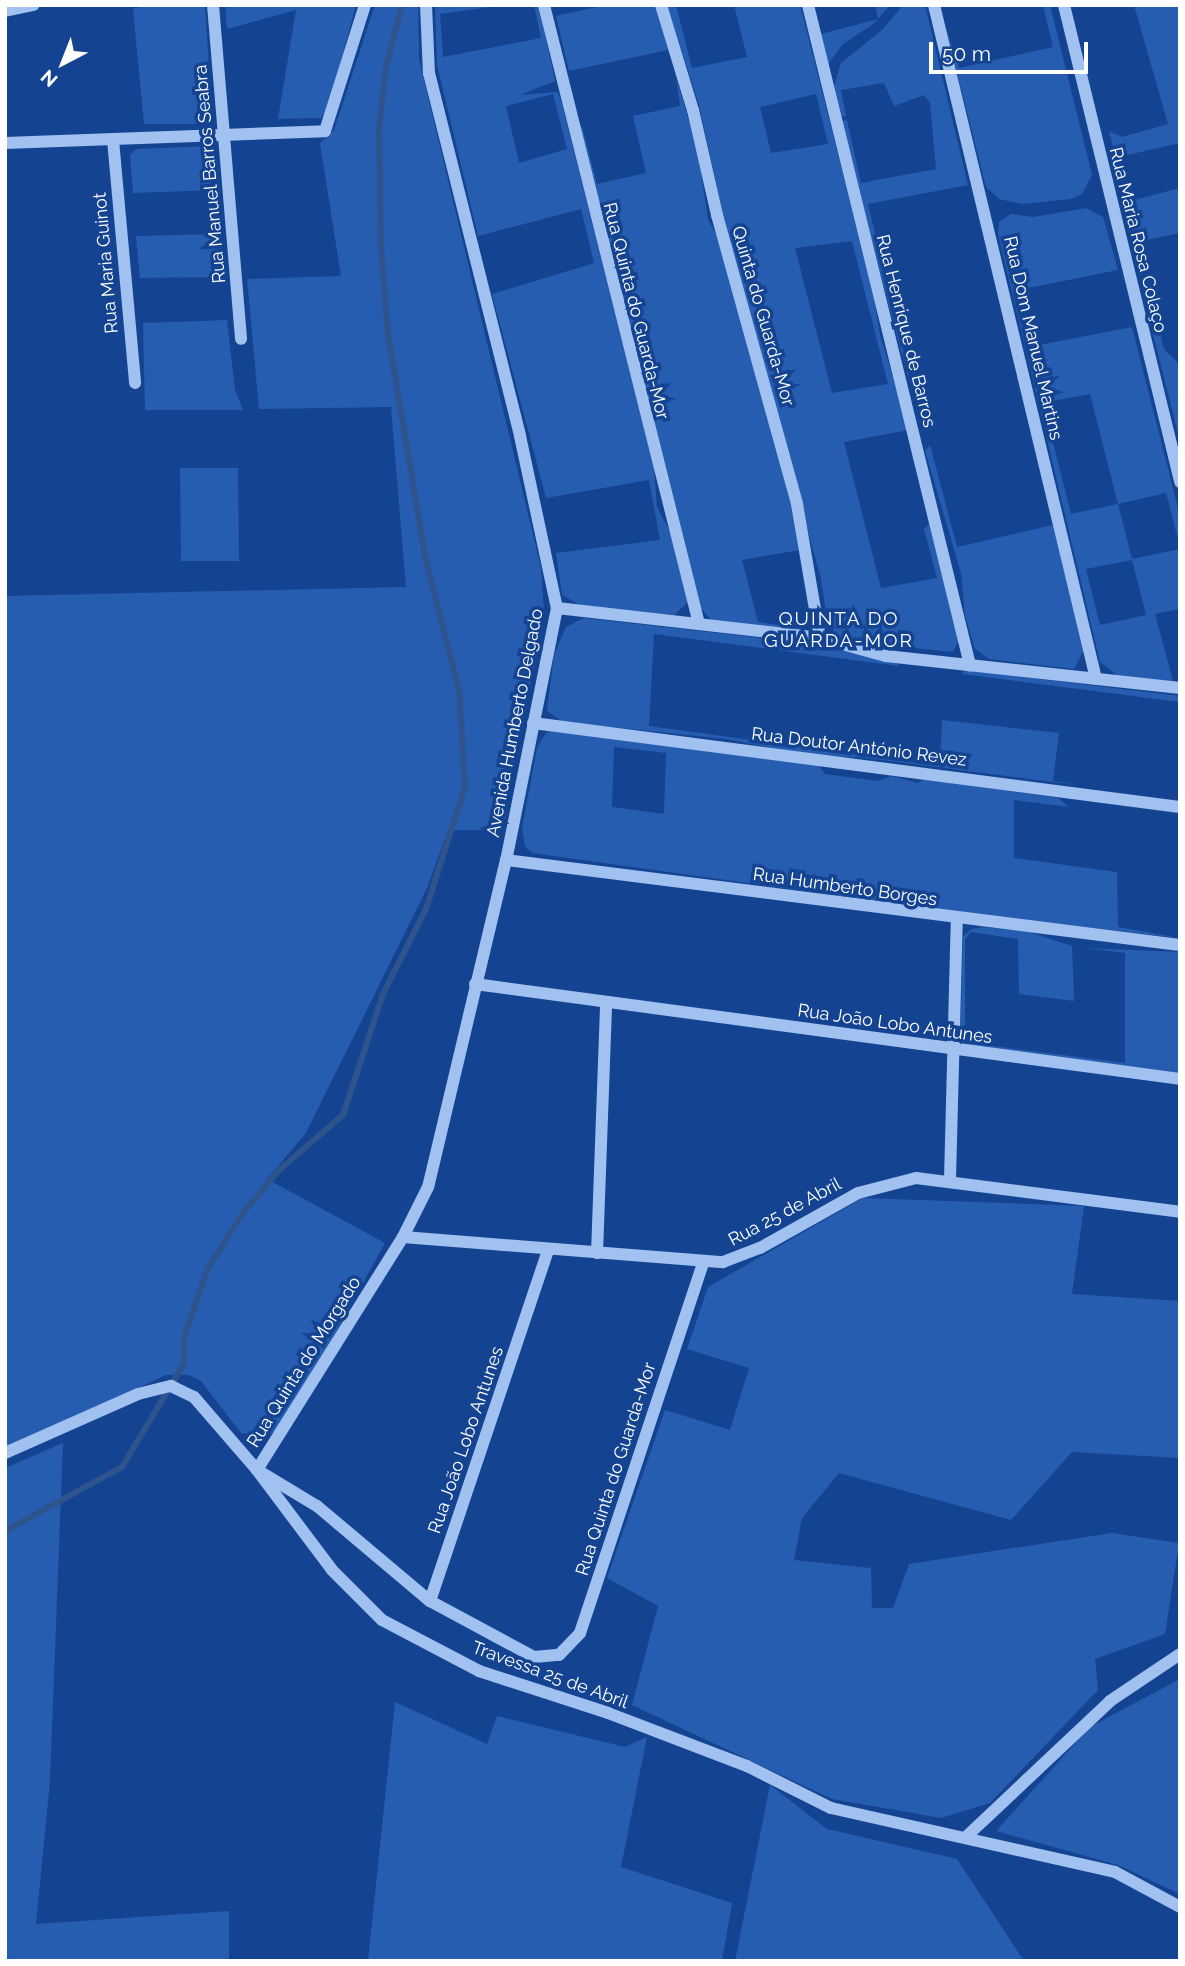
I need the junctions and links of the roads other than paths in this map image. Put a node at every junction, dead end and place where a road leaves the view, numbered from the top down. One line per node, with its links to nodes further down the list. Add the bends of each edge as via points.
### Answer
1 (33, 5): 10 (street)
2 (213, 5): 11 (street, Rua Manuel Barros Seabra)
3 (365, 5): 11 (street, via 325,131)
4 (426, 5): 17 (street, Avenida Humberto Delgado, via 429,73)
5 (544, 5): 18 (street, Rua Quinta do Guarda-Mor)
6 (661, 5): 19 (street, Quinta do Guarda-Mor, via 797,504)
7 (807, 5): 20 (street, Rua Henrique de Barros)
8 (934, 5): 21 (street, Rua Dom Manuel Martins)
9 (1064, 5): 16 (street, Rua Maria Rosa Colaço)
10 (5, 11)
11 (225, 135): 12 (street); 14 (street, Rua Manuel Barros Seabra)
12 (113, 140): 13 (street); 15 (street, Rua Maria Guinot)
13 (5, 143)
14 (241, 339)
15 (135, 383)
16 (1180, 482)
17 (557, 607): 18 (street); 23 (street, Avenida Humberto Delgado)
18 (699, 624): 19 (street)
19 (820, 638): 20 (street, via 886,656)
20 (970, 665): 21 (street)
21 (1096, 679): 22 (street)
22 (1180, 688)
23 (533, 723): 24 (street, Rua Doutor António Revez); 25 (street, Avenida Humberto Delgado)
24 (1180, 807)
25 (506, 860): 26 (street, Rua Humberto Borges); 28 (street, Avenida Humberto Delgado)
26 (957, 919): 27 (street, Rua Humberto Borges); 30 (street)
27 (1180, 945)
28 (475, 984): 29 (street, Rua João Lobo Antunes); 34 (street, Avenida Humberto Delgado, via 437,1159)
29 (606, 1003): 30 (street, Rua João Lobo Antunes); 36 (street)
30 (955, 1050): 31 (street, Rua João Lobo Antunes); 32 (street)
31 (1180, 1079)
32 (950, 1179): 33 (street, Rua 25 de Abril); 37 (street, Rua 25 de Abril, via 883,1183 760,1248 723,1262)
33 (1180, 1212)
34 (403, 1237): 35 (street, Rua 25 de Abril); 39 (street, Rua Quinta do Morgado)
35 (548, 1250): 36 (street, Rua 25 de Abril); 40 (street, Rua João Lobo Antunes)
36 (597, 1253): 37 (street, Rua 25 de Abril)
37 (703, 1263): 42 (street, Rua Quinta do Guarda-Mor, via 580,1633 559,1655)
38 (5, 1453): 39 (street, Travessa 25 de Abril, via 138,1394 171,1386 194,1397)
39 (257, 1469): 40 (street, Rua Quinta do Morgado, via 317,1506); 43 (street, Travessa 25 de Abril, via 332,1570 382,1620 479,1671 608,1713 747,1766 831,1808)
40 (430, 1601): 42 (street, Rua Quinta do Morgado)
41 (1180, 1654): 43 (street, via 1110,1701)
42 (534, 1657)
43 (968, 1835): 44 (street, Travessa 25 de Abril, via 1115,1872)
44 (1180, 1907)

